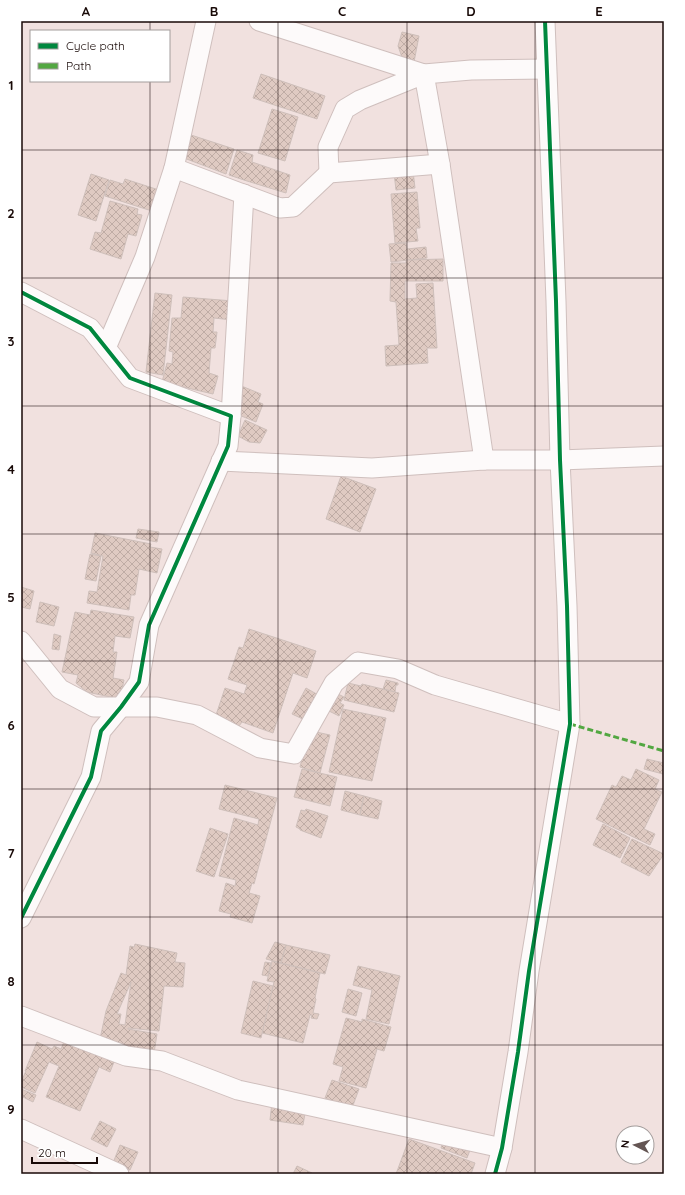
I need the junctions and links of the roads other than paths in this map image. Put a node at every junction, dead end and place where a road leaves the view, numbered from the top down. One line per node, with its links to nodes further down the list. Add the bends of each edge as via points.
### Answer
1 (206, 21): 7 (street)
2 (259, 21): 5 (street)
3 (545, 21): 4 (street)
4 (546, 69): 5 (street, via 471,70); 15 (street)
5 (424, 74): 6 (street); 8 (street, via 360,100 345,109 328,147)
6 (440, 164): 8 (street); 14 (street)
7 (174, 168): 9 (street); 11 (street, via 145,257)
8 (329, 173): 9 (street, via 293,207 280,208)
9 (244, 194): 12 (street)
10 (21, 292): 11 (street, via 90,328)
11 (106, 348): 12 (street, via 130,378)
12 (231, 416): 16 (street, via 228,446)
13 (664, 456): 15 (street)
14 (484, 460): 15 (street); 16 (street, via 372,468)
15 (560, 460): 19 (street)
16 (220, 461): 18 (street, via 148,625 139,682)
17 (21, 641): 18 (street, via 60,689 94,707)
18 (121, 707): 19 (street, via 157,707 197,715 260,748 294,754 334,683 358,662 398,669 435,685); 20 (street, via 101,731 91,777)
19 (570, 724): 23 (street)
20 (21, 918)
21 (21, 1016): 23 (street, via 126,1056 162,1061 238,1090)
22 (21, 1129): 24 (street)
23 (502, 1148): 25 (street)
24 (119, 1174)
25 (495, 1174)

